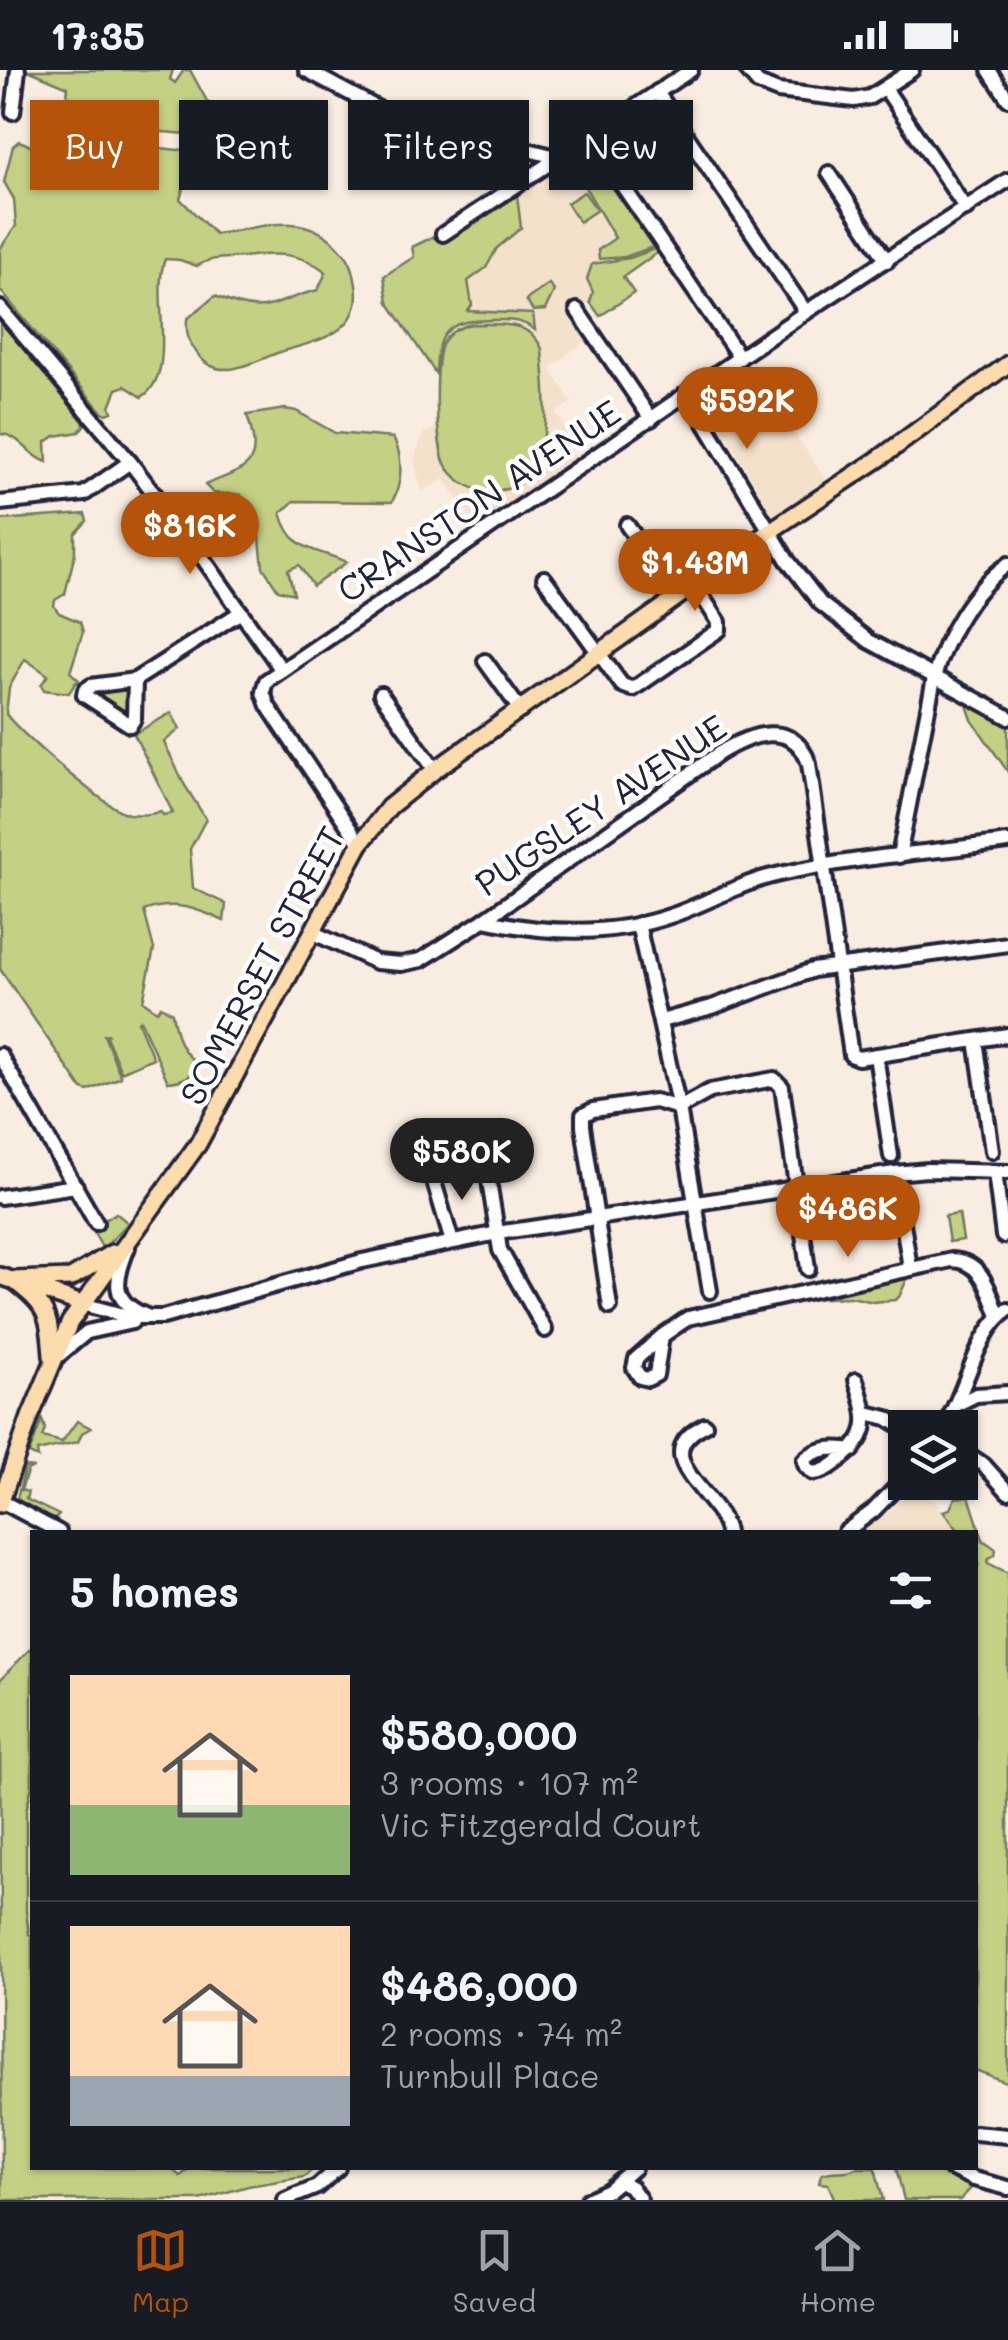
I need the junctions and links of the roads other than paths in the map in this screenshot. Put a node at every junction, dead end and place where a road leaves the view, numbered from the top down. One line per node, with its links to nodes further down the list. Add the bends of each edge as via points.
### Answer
1 (18, 70): 11 (street)
2 (306, 70): 12 (street, via 390,115)
3 (690, 70): 8 (street)
4 (747, 70): 7 (street, via 778,91 854,100)
5 (912, 70): 7 (street)
6 (989, 70): 9 (street)
7 (885, 88): 17 (street)
8 (657, 92): 10 (street); 22 (street)
9 (1008, 98)
10 (645, 100)
11 (13, 112)
12 (549, 155)
13 (549, 165): 18 (street)
14 (829, 173): 19 (street)
15 (1008, 180): 17 (street, CRANSTON AVENUE)
16 (625, 190): 23 (street)
17 (966, 209): 19 (street, CRANSTON AVENUE)
18 (443, 234)
19 (887, 260): 22 (street, CRANSTON AVENUE)
20 (0, 308): 27 (street)
21 (577, 310): 26 (street)
22 (806, 312): 23 (street, CRANSTON AVENUE)
23 (740, 358): 25 (street, CRANSTON AVENUE)
24 (1008, 364): 30 (main road, SOMERSET STREET)
25 (688, 395): 26 (street, CRANSTON AVENUE); 30 (street)
26 (651, 419): 38 (street, CRANSTON AVENUE)
27 (130, 462): 28 (street, via 84,494); 35 (street)
28 (0, 503)
29 (628, 524): 34 (street)
30 (770, 531): 33 (main road, SOMERSET STREET); 39 (street, via 832,614)
31 (1008, 564): 39 (street, via 974,598)
32 (544, 578): 36 (street)
33 (695, 586): 34 (main road, SOMERSET STREET); 36 (street, via 719,622 716,634 633,690)
34 (678, 598): 36 (main road, SOMERSET STREET)
35 (241, 612): 38 (street); 40 (street)
36 (599, 655): 42 (main road, SOMERSET STREET)
37 (485, 661): 42 (street)
38 (281, 669): 46 (street, via 264,684 268,706)
39 (934, 678): 43 (street); 47 (street)
40 (135, 680): 40 (street, via 94,686 84,696 130,725)
41 (380, 694): 44 (street)
42 (521, 711): 44 (main road, SOMERSET STREET)
43 (1008, 717)
44 (435, 770): 46 (main road, SOMERSET STREET, via 389,807)
45 (1008, 842): 47 (street)
46 (360, 844): 51 (main road, SOMERSET STREET)
47 (900, 856): 48 (street)
48 (824, 868): 49 (street, PUGSLEY AVENUE, via 804,748 786,737 746,737); 50 (street, via 769,877); 53 (street, PUGSLEY AVENUE)
49 (484, 920): 50 (street, via 555,930); 51 (street, PUGSLEY AVENUE, via 421,960 401,964 366,959)
50 (638, 924): 54 (street)
51 (312, 932): 74 (main road, SOMERSET STREET, via 198,1144)
52 (1008, 944): 53 (street)
53 (837, 966): 54 (street); 58 (street, PUGSLEY AVENUE, via 852,1057)
54 (661, 1021): 59 (street)
55 (1008, 1035): 56 (street)
56 (976, 1040): 58 (street); 60 (street)
57 (0, 1055): 66 (street)
58 (876, 1055): 61 (street)
59 (679, 1108): 67 (street, via 710,1091 774,1079 782,1088); 69 (street); 70 (street, via 655,1101 584,1115)
60 (992, 1152)
61 (891, 1156)
62 (486, 1162): 72 (street)
63 (1001, 1172): 64 (street); 73 (street)
64 (894, 1173): 67 (street); 76 (street)
65 (432, 1175): 75 (street)
66 (76, 1186): 68 (street); 71 (street)
67 (796, 1188): 69 (street); 77 (street)
68 (0, 1197)
69 (695, 1203): 70 (street); 79 (street)
70 (597, 1218): 72 (street); 81 (street)
71 (96, 1223)
72 (497, 1233): 75 (street); 84 (street)
73 (1003, 1236)
74 (128, 1240): 78 (main road, via 71,1278); 80 (main road, SOMERSET STREET); 83 (street, via 118,1291 132,1309)
75 (452, 1242): 83 (street)
76 (910, 1268): 82 (street, via 952,1260 971,1264); 85 (street, via 698,1314)
77 (808, 1269)
78 (6, 1278): 80 (main road); 86 (main road, via 48,1314)
79 (710, 1290)
80 (82, 1304): 83 (street); 86 (main road, SOMERSET STREET)
81 (610, 1307)
82 (1004, 1313): 89 (street, via 985,1333)
83 (154, 1318): 86 (street, via 87,1332)
84 (545, 1330)
85 (662, 1336)
86 (52, 1362): 98 (main road, SOMERSET STREET)
87 (856, 1380): 91 (street)
88 (1008, 1393): 89 (street, via 976,1394)
89 (958, 1405): 90 (street)
90 (955, 1410)
91 (867, 1413): 92 (street); 94 (street)
92 (888, 1419)
93 (704, 1425): 100 (street, via 686,1434 681,1459)
94 (853, 1450)
95 (978, 1461): 96 (street)
96 (1008, 1492)
97 (888, 1496): 101 (street)
98 (1, 1502): 99 (street)
99 (55, 1530)
100 (727, 1530)
101 (848, 1530)
102 (978, 2132): 103 (street)
103 (1008, 2136)
104 (336, 2170): 109 (street, via 317,2188)
105 (632, 2170): 107 (street)
106 (954, 2170): 108 (street)
107 (620, 2182): 110 (street); 111 (street)
108 (1008, 2188)
109 (285, 2200)
110 (587, 2200)
111 (640, 2200)

